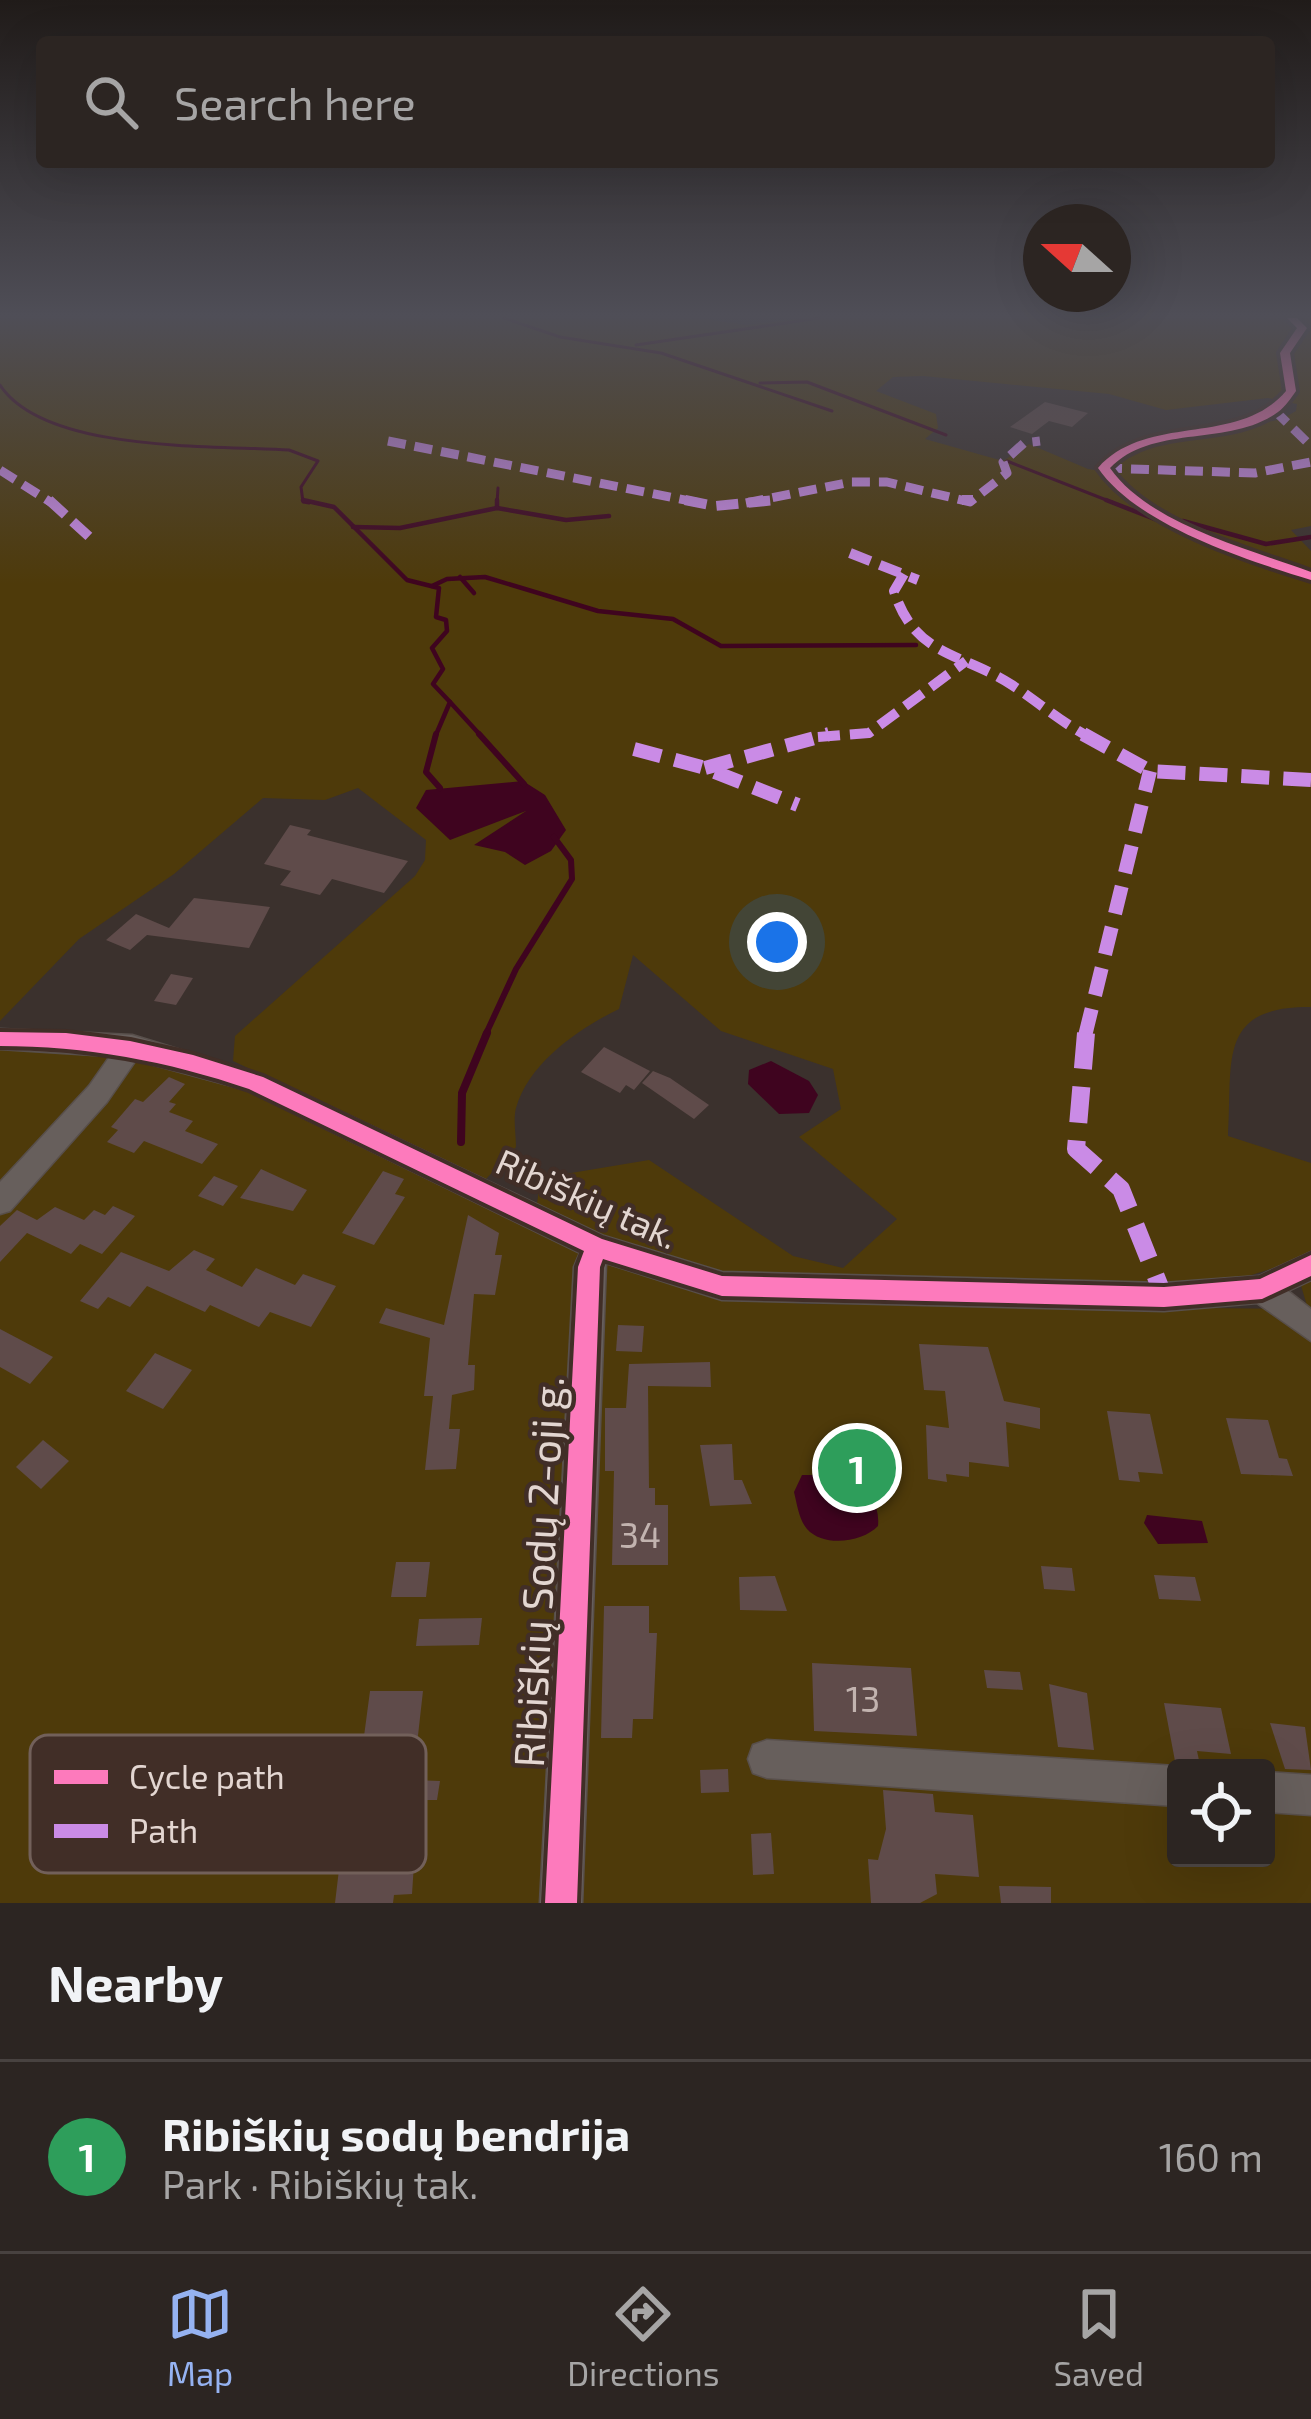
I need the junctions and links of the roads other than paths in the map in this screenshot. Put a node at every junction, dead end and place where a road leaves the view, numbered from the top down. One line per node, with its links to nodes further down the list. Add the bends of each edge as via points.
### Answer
1 (1278, 407): 2 (street, via 1123,452 1104,468 1112,484 1158,512)
2 (1311, 576)
3 (0, 1040): 4 (street, Ribiškių tak.)
4 (132, 1045): 5 (street); 6 (street, Ribiškių tak., via 256,1083)
5 (0, 1202)
6 (597, 1247): 8 (street, Ribiškių tak., via 677,1275 763,1291 1163,1298); 14 (street, Ribiškių Sodų 2-oji g., via 589,1267)
7 (1311, 1265): 8 (street, Ribiškių tak.)
8 (1262, 1288): 9 (street)
9 (1311, 1327)
10 (767, 1760): 11 (street)
11 (1167, 1785)
12 (1275, 1793): 13 (street)
13 (1311, 1795)
14 (561, 1903)

